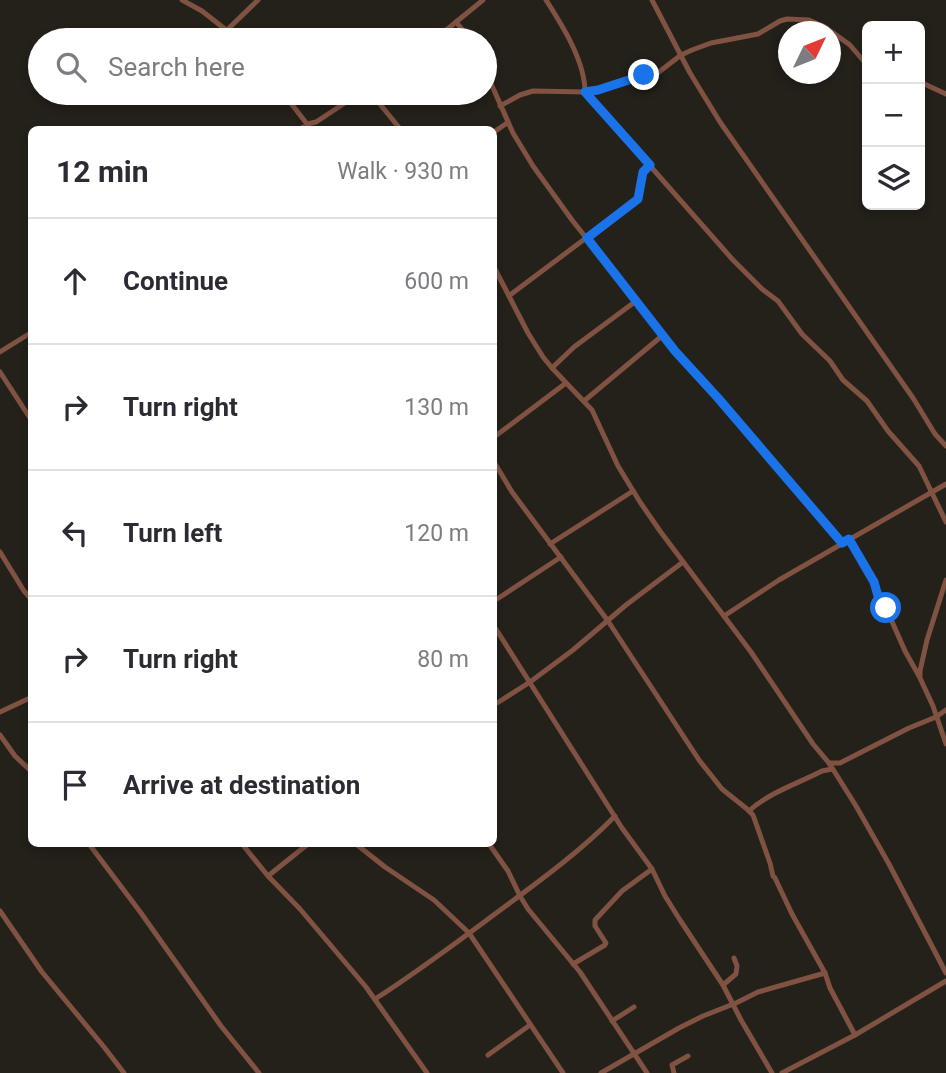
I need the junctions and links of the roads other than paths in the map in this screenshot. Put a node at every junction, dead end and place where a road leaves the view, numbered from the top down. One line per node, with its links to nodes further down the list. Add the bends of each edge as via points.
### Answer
1 (182, 0): 7 (street)
2 (258, 0): 8 (street)
3 (483, 0): 6 (street)
4 (545, 0): 14 (street, via 574,51)
5 (652, 0): 11 (street)
6 (456, 22): 9 (street); 10 (street)
7 (224, 28)
8 (229, 28)
9 (449, 28)
10 (461, 28)
11 (681, 55): 12 (street, via 711,43 758,34 780,21 810,20 850,45); 14 (street, via 655,75); 40 (street, via 745,160)
12 (862, 59)
13 (924, 84): 15 (street)
14 (585, 92): 20 (street, via 533,91); 26 (street)
15 (946, 94)
16 (497, 99): 20 (street)
17 (290, 105): 22 (street)
18 (342, 105): 23 (street)
19 (381, 105): 24 (street)
20 (500, 106): 21 (street)
21 (507, 123): 25 (street); 27 (street, via 550,191)
22 (302, 126)
23 (307, 126)
24 (398, 126)
25 (497, 130)
26 (650, 165): 27 (street, via 643,172 638,199); 44 (street, via 867,401 919,466)
27 (587, 238): 29 (street); 30 (street)
28 (497, 272): 29 (street)
29 (510, 295): 34 (street)
30 (636, 301): 32 (street); 34 (street)
31 (28, 334): 33 (street)
32 (663, 335): 37 (street); 47 (street)
33 (0, 352)
34 (552, 368): 36 (street)
35 (0, 372): 38 (street)
36 (566, 383): 37 (street); 39 (street)
37 (584, 401): 43 (street)
38 (28, 415)
39 (497, 435)
40 (946, 446)
41 (497, 467): 48 (street)
42 (946, 484): 44 (street)
43 (633, 491): 48 (street); 51 (street)
44 (933, 492): 45 (street); 46 (street)
45 (946, 522)
46 (849, 539): 47 (street); 58 (street)
47 (842, 543): 55 (street)
48 (551, 544): 50 (street)
49 (0, 552): 53 (street)
50 (561, 557): 54 (street); 56 (street)
51 (683, 562): 55 (street); 56 (street)
52 (946, 580): 58 (street)
53 (28, 596)
54 (497, 599)
55 (724, 616): 68 (street)
56 (608, 621): 59 (street); 71 (street, via 699,760 722,789)
57 (497, 631): 59 (street)
58 (920, 678): 64 (street)
59 (530, 682): 61 (street); 72 (street)
60 (28, 699): 63 (street)
61 (497, 703)
62 (946, 710): 64 (street)
63 (0, 712)
64 (936, 717): 66 (street); 67 (street)
65 (0, 735): 69 (street)
66 (946, 744)
67 (840, 763): 68 (street); 70 (street)
68 (830, 766): 70 (street); 71 (street)
69 (28, 768)
70 (836, 776): 86 (street)
71 (749, 811): 85 (street, via 773,876)
72 (615, 816): 78 (street); 80 (street)
73 (91, 847): 99 (street)
74 (244, 847): 79 (street)
75 (304, 847): 79 (street)
76 (360, 847): 82 (street, via 434,900)
77 (491, 847): 80 (street)
78 (652, 869): 84 (street, via 622,891 595,920 605,945); 88 (street)
79 (268, 876): 89 (street)
80 (520, 895): 82 (street); 84 (street)
81 (0, 911): 98 (street, via 42,972)
82 (469, 933): 89 (street); 93 (street)
83 (734, 958): 88 (street, via 736,974)
84 (573, 964): 92 (street)
85 (825, 972): 90 (street, via 773,986); 94 (street)
86 (946, 973)
87 (946, 981): 94 (street)
88 (723, 985): 90 (street)
89 (375, 999): 100 (street)
90 (733, 1005): 95 (street); 105 (street)
91 (634, 1007): 92 (street)
92 (612, 1021): 95 (street)
93 (530, 1025): 96 (street); 101 (street)
94 (855, 1035): 106 (street)
95 (634, 1054): 102 (street); 103 (street)
96 (488, 1055)
97 (688, 1056): 104 (street, via 672,1065)
98 (124, 1073)
99 (259, 1073)
100 (427, 1073)
101 (564, 1073)
102 (601, 1073)
103 (647, 1073)
104 (674, 1073)
105 (772, 1073)
106 (782, 1073)

